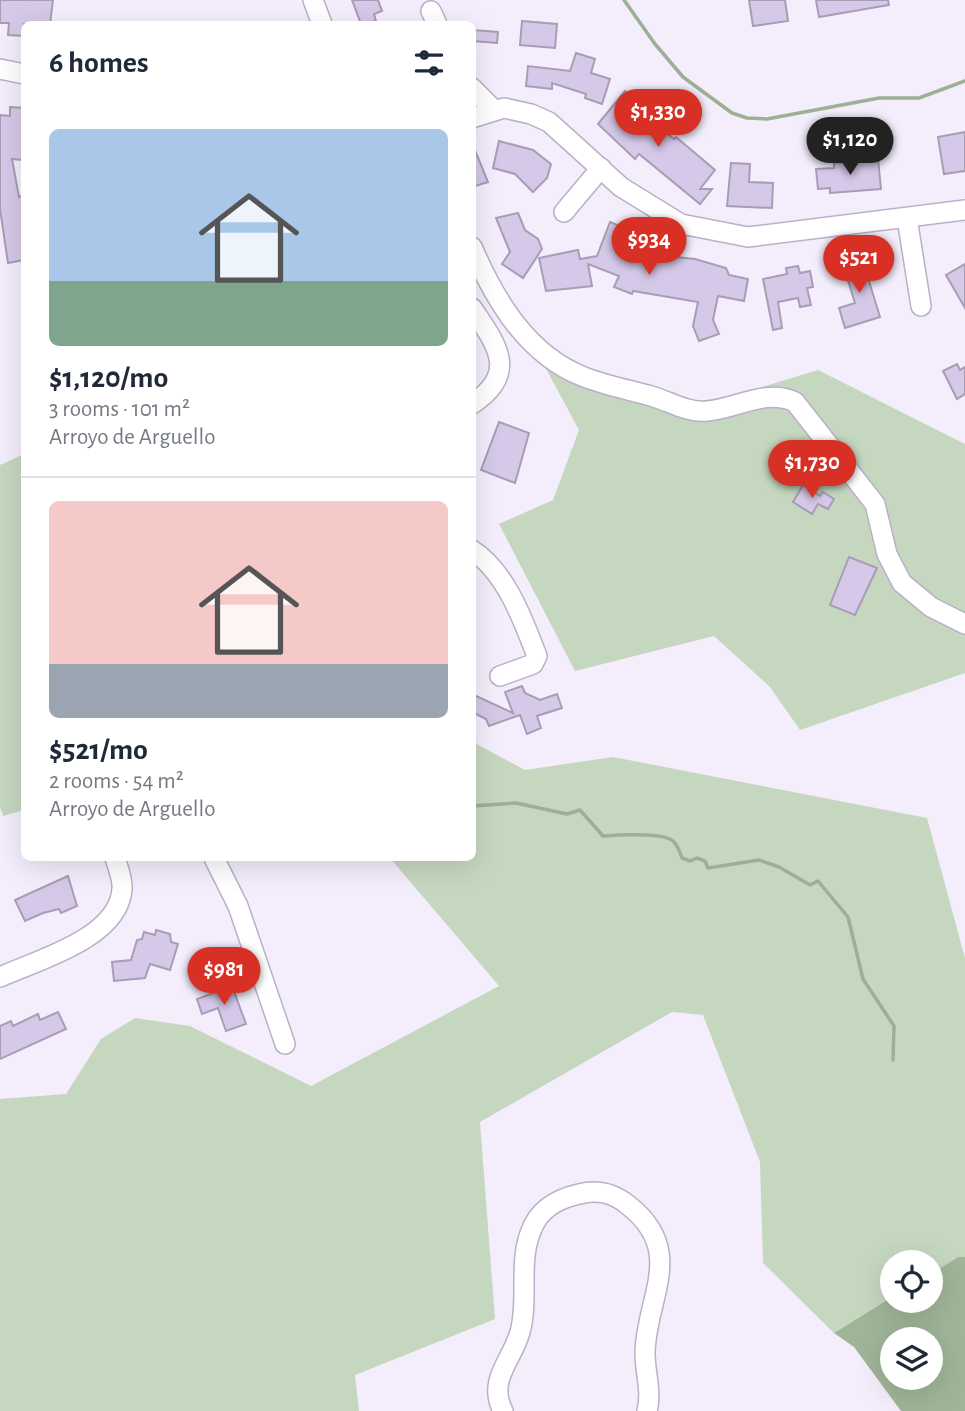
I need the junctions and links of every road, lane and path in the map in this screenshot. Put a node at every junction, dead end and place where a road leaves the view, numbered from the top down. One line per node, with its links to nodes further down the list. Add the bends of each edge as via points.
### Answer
1 (313, 0): 2 (street)
2 (321, 21)
3 (0, 69): 4 (street)
4 (21, 73)
5 (476, 92): 6 (street)
6 (494, 110): 7 (street); 8 (street, via 522,111 549,122)
7 (476, 117)
8 (601, 168): 10 (street); 11 (street, via 621,187 681,225 748,237)
9 (965, 210): 11 (street)
10 (564, 212)
11 (907, 218): 13 (street)
12 (476, 256): 17 (street, via 493,294 515,324 550,359 583,376 705,412 766,398 785,397 795,402 875,505 887,554 902,583 931,607)
13 (921, 306)
14 (476, 314): 15 (street, via 499,349 500,367 489,393)
15 (476, 401)
16 (476, 553): 18 (street, via 494,569 537,656 533,664)
17 (965, 624)
18 (500, 676)
19 (117, 861): 21 (street, via 122,889 104,927)
20 (216, 861): 22 (street, via 238,905)
21 (0, 977)
22 (285, 1044)
23 (503, 1411): 24 (street, via 496,1387 521,1331 530,1232 542,1212 560,1198 604,1191 647,1222 660,1251 659,1284 645,1351)
24 (647, 1411)

